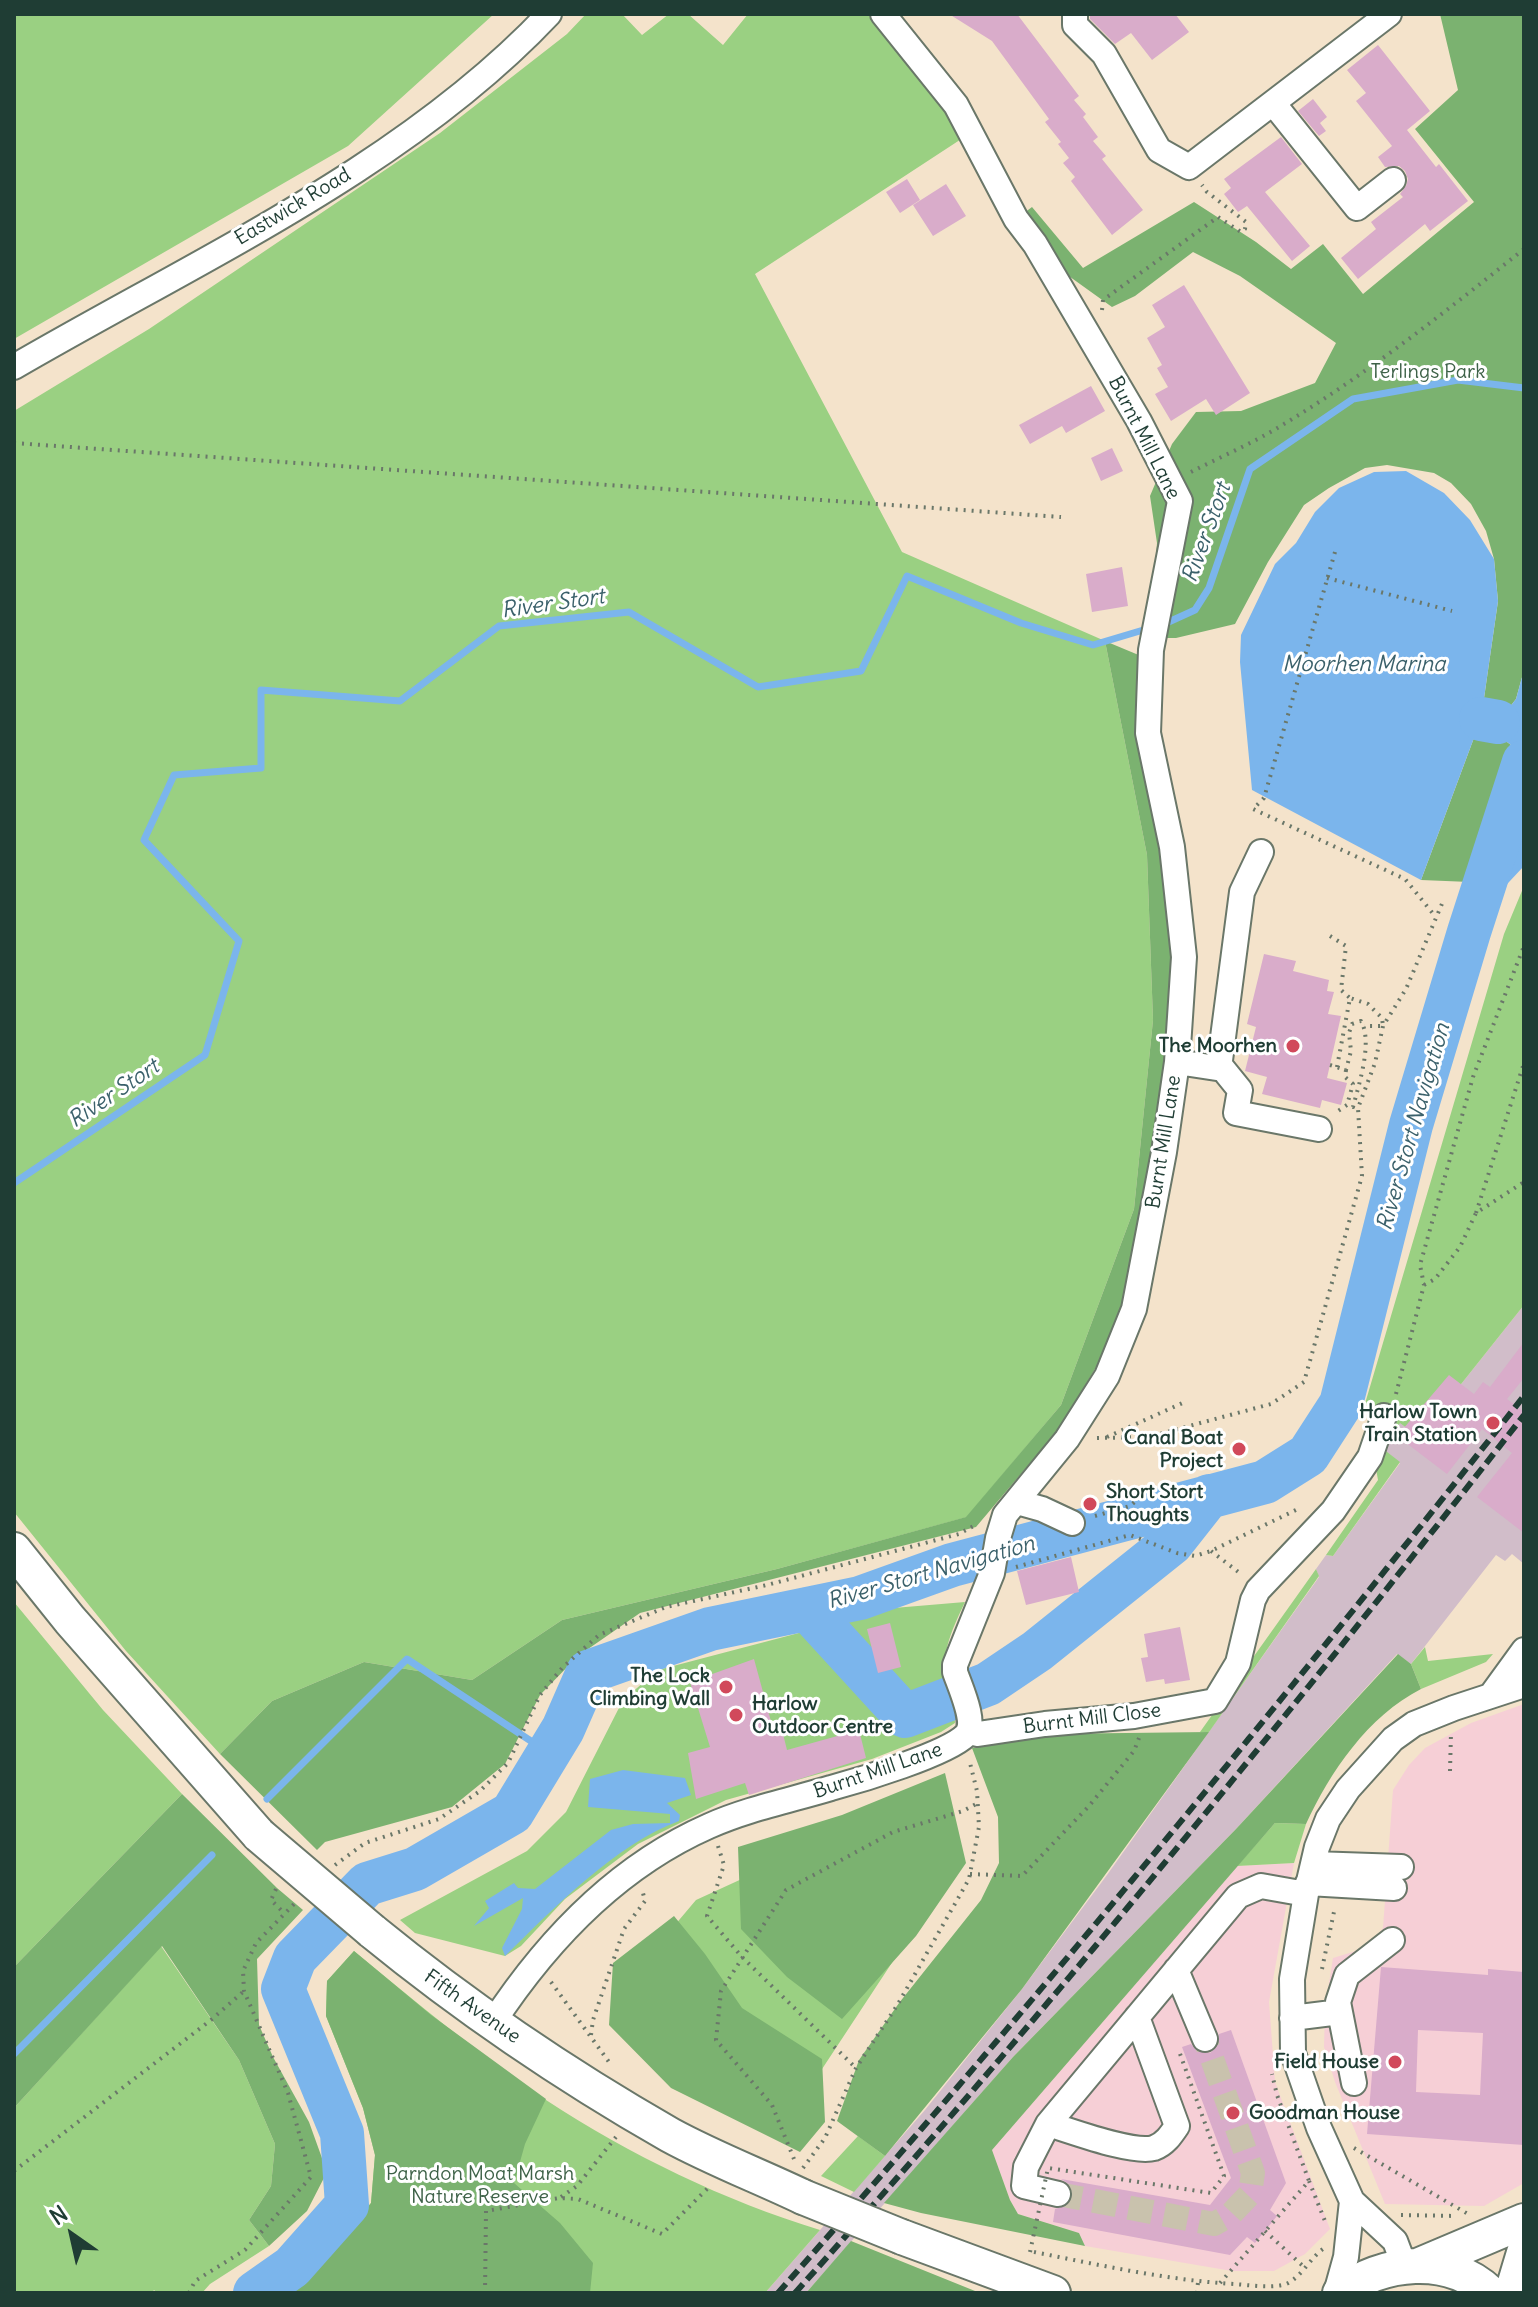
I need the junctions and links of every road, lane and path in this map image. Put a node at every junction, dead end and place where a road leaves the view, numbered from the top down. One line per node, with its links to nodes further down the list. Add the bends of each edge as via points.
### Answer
1 (549, 14): 10 (street, Eastwick Road, via 523,42 402,140 252,233)
2 (883, 14): 12 (street, Burnt Mill Lane, via 956,105 1016,219 1139,421)
3 (1075, 14): 6 (street, via 1075,25 1104,54 1159,150)
4 (1389, 14): 5 (street)
5 (1273, 103): 6 (street); 7 (street, via 1357,208)
6 (1189, 167): 9 (path, via 1207,192 1246,222 1245,229 1241,232 1218,217)
7 (1393, 180)
8 (1524, 249): 12 (path, via 1426,327 1278,427)
9 (1103, 300)
10 (14, 367)
11 (14, 443): 13 (path)
12 (1170, 482): 25 (street, Burnt Mill Lane, via 1180,501 1151,650 1148,733 1172,847 1184,957)
13 (1061, 517)
14 (1335, 552): 15 (path)
15 (1327, 578): 16 (path); 19 (path, via 1264,798 1253,809 1405,879)
16 (1452, 611)
17 (1261, 852): 31 (street, via 1242,892)
18 (1444, 899): 19 (path)
19 (1436, 917): 24 (path, via 1406,989)
20 (1330, 936): 22 (path, via 1346,946 1341,990)
21 (1524, 946): 38 (path, via 1473,1077 1420,1265)
22 (1350, 998): 24 (path, via 1379,1012); 30 (path)
23 (1364, 1026): 24 (path); 26 (path); 32 (path, via 1361,1021 1352,1024)
24 (1383, 1026): 28 (path)
25 (1177, 1062): 31 (street); 42 (street, Burnt Mill Lane, via 1134,1309 1107,1376)
26 (1364, 1063): 28 (path); 34 (path)
27 (1524, 1063): 37 (path)
28 (1374, 1064): 34 (path)
29 (1330, 1065): 30 (path)
30 (1337, 1067): 32 (path)
31 (1219, 1068): 35 (street, via 1240,1090 1236,1113)
32 (1346, 1070): 33 (path, via 1345,1077 1353,1084)
33 (1347, 1105): 34 (path); 35 (path)
34 (1356, 1107): 41 (path, via 1362,1176 1304,1382 1271,1404 1148,1437)
35 (1319, 1129)
36 (1524, 1182): 37 (path)
37 (1476, 1213): 38 (path, via 1460,1247)
38 (1424, 1285): 40 (path, via 1394,1401)
39 (1187, 1401): 41 (path)
40 (1384, 1416): 49 (street, via 1370,1457 1333,1511)
41 (1105, 1438): 42 (path)
42 (1067, 1439): 44 (street, Burnt Mill Lane)
43 (1309, 1502): 47 (path)
44 (1002, 1511): 45 (street, via 1042,1509); 54 (street, Burnt Mill Lane, via 992,1573 954,1655); 60 (path, via 959,1534 666,1607 599,1635 540,1695 508,1763 480,1791 439,1819 365,1843)
45 (1072, 1523)
46 (14, 1550): 75 (highway, Fifth Avenue, bridge, via 259,1835)
47 (1211, 1551): 48 (path, via 1195,1556 1177,1553 1130,1535); 49 (path)
48 (1019, 1566)
49 (1258, 1590): 53 (street, Burnt Mill Close, via 1238,1663 1215,1701)
50 (1524, 1650): 52 (street)
51 (1524, 1685): 52 (street)
52 (1492, 1694): 63 (street, via 1414,1724 1393,1739 1328,1819)
53 (1148, 1714): 54 (street, Burnt Mill Close, via 978,1734); 61 (path, via 1134,1751 1022,1876)
54 (967, 1729): 57 (path); 58 (street, Burnt Mill Lane, via 944,1749)
55 (1451, 1745): 56 (path)
56 (1450, 1771)
57 (978, 1803): 61 (path); 68 (path, via 893,1832 786,1890)
58 (711, 1824): 59 (street, Burnt Mill Lane); 68 (path, via 724,1865 707,1916)
59 (634, 1870): 69 (street, Burnt Mill Lane, via 575,1917); 76 (path, via 645,1901 624,1929)
60 (327, 1873)
61 (970, 1874): 79 (path)
62 (1398, 1878): 63 (street)
63 (1309, 1880): 70 (street, via 1252,1888 1238,1896); 74 (street, via 1292,1979)
64 (279, 1883): 66 (path, via 271,1900)
65 (305, 1893): 66 (path)
66 (284, 1913): 71 (path, via 256,1943 243,1971)
67 (1392, 1940): 72 (street, via 1347,1975)
68 (742, 1957): 79 (path); 87 (path, via 721,1991 716,2040 772,2105)
69 (535, 1963): 75 (street, Burnt Mill Lane); 76 (path)
70 (1176, 1970): 73 (street); 77 (street)
71 (244, 1991): 85 (path); 103 (path, via 288,2093 311,2177 245,2250 195,2281)
72 (1340, 2012): 74 (street); 81 (street)
73 (1137, 2017): 82 (street); 82 (street, via 1177,2126 1168,2140 1153,2148 1126,2147)
74 (1292, 2018): 91 (street, via 1300,2080)
75 (492, 2024): 87 (highway, Fifth Avenue, via 673,2136)
76 (591, 2037): 80 (path)
77 (1205, 2039)
78 (1179, 2051): 98 (path, bridge, via 1224,2176 1211,2193 1048,2168)
79 (856, 2068): 87 (path)
80 (614, 2070)
81 (1354, 2083)
82 (1048, 2124): 89 (street, via 1026,2167 1024,2186)
83 (616, 2137): 90 (path, via 577,2186)
84 (1352, 2147): 92 (path, via 1475,2217)
85 (14, 2171)
86 (1309, 2181): 94 (path)
87 (804, 2182): 105 (highway, Fifth Avenue, bridge, via 902,2237)
88 (711, 2185): 90 (path, via 662,2234 578,2199)
89 (1058, 2194)
90 (559, 2198): 104 (path, via 486,2211)
91 (1352, 2201): 100 (street, via 1395,2241); 107 (street)
92 (1396, 2217)
93 (1524, 2221): 100 (highway)
94 (1327, 2226)
95 (1265, 2231): 101 (path)
96 (1329, 2247): 101 (path)
97 (1017, 2249): 98 (path)
98 (1030, 2252): 102 (path)
99 (1524, 2253): 109 (highway)
100 (1412, 2265): 107 (highway, via 1378,2271); 108 (highway, via 1453,2272)
101 (1304, 2267): 102 (path, via 1285,2285)
102 (1198, 2282): 106 (path)
103 (189, 2293)
104 (485, 2293)
105 (1053, 2293)
106 (1197, 2293)
107 (1338, 2293)
108 (1490, 2293)
109 (1512, 2293)

